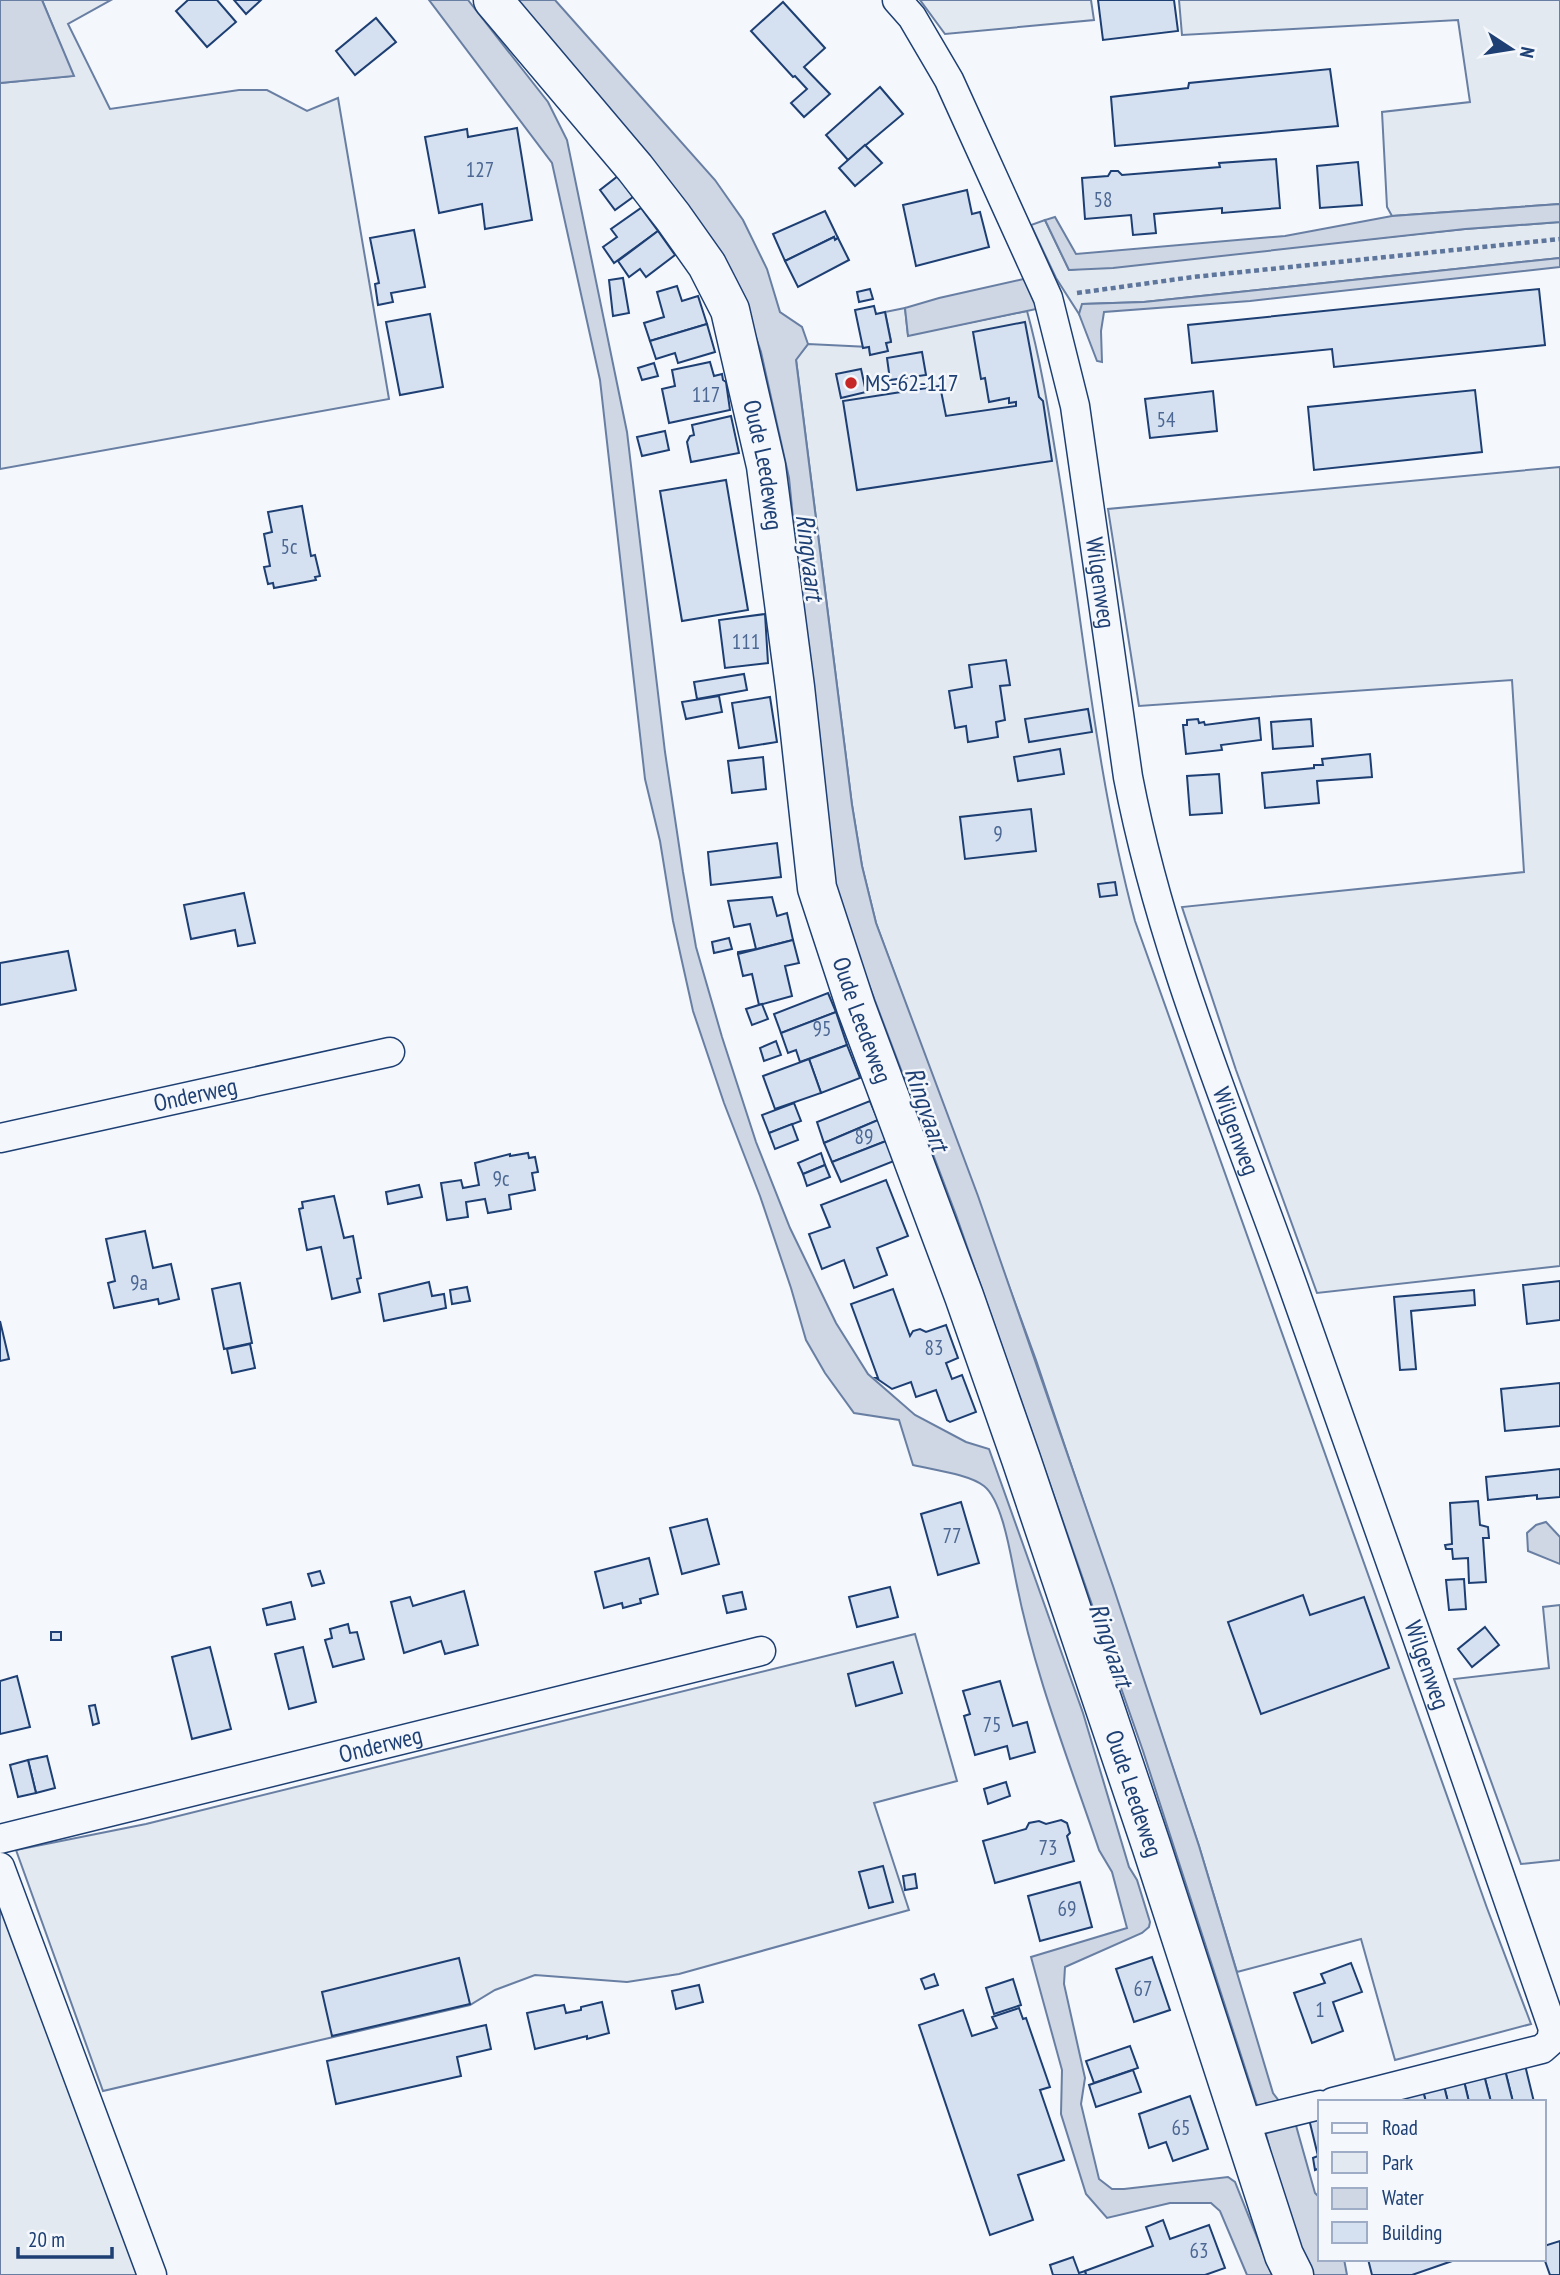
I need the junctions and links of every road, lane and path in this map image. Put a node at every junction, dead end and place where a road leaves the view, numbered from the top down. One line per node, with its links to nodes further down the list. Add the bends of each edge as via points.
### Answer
1 (493, 0): 12 (street, Oude Leedeweg, via 673,217 707,265 730,310 766,466 817,888 1021,1459)
2 (897, 0): 4 (street, Wilgenweg, via 949,80)
3 (1560, 239): 4 (path, via 1192,277)
4 (1048, 298): 10 (street, Wilgenweg, via 1075,406 1128,777 1156,897 1210,1062 1553,2029 1551,2041 1542,2049)
5 (390, 1052): 6 (street, Onderweg)
6 (0, 1138)
7 (761, 1651): 8 (street, Onderweg)
8 (0, 1839)
9 (0, 1867): 13 (street)
10 (1341, 2100)
11 (1307, 2108): 12 (street)
12 (1249, 2123): 14 (street, Oude Leedeweg, via 1284,2255)
13 (152, 2275)
14 (1294, 2275)

